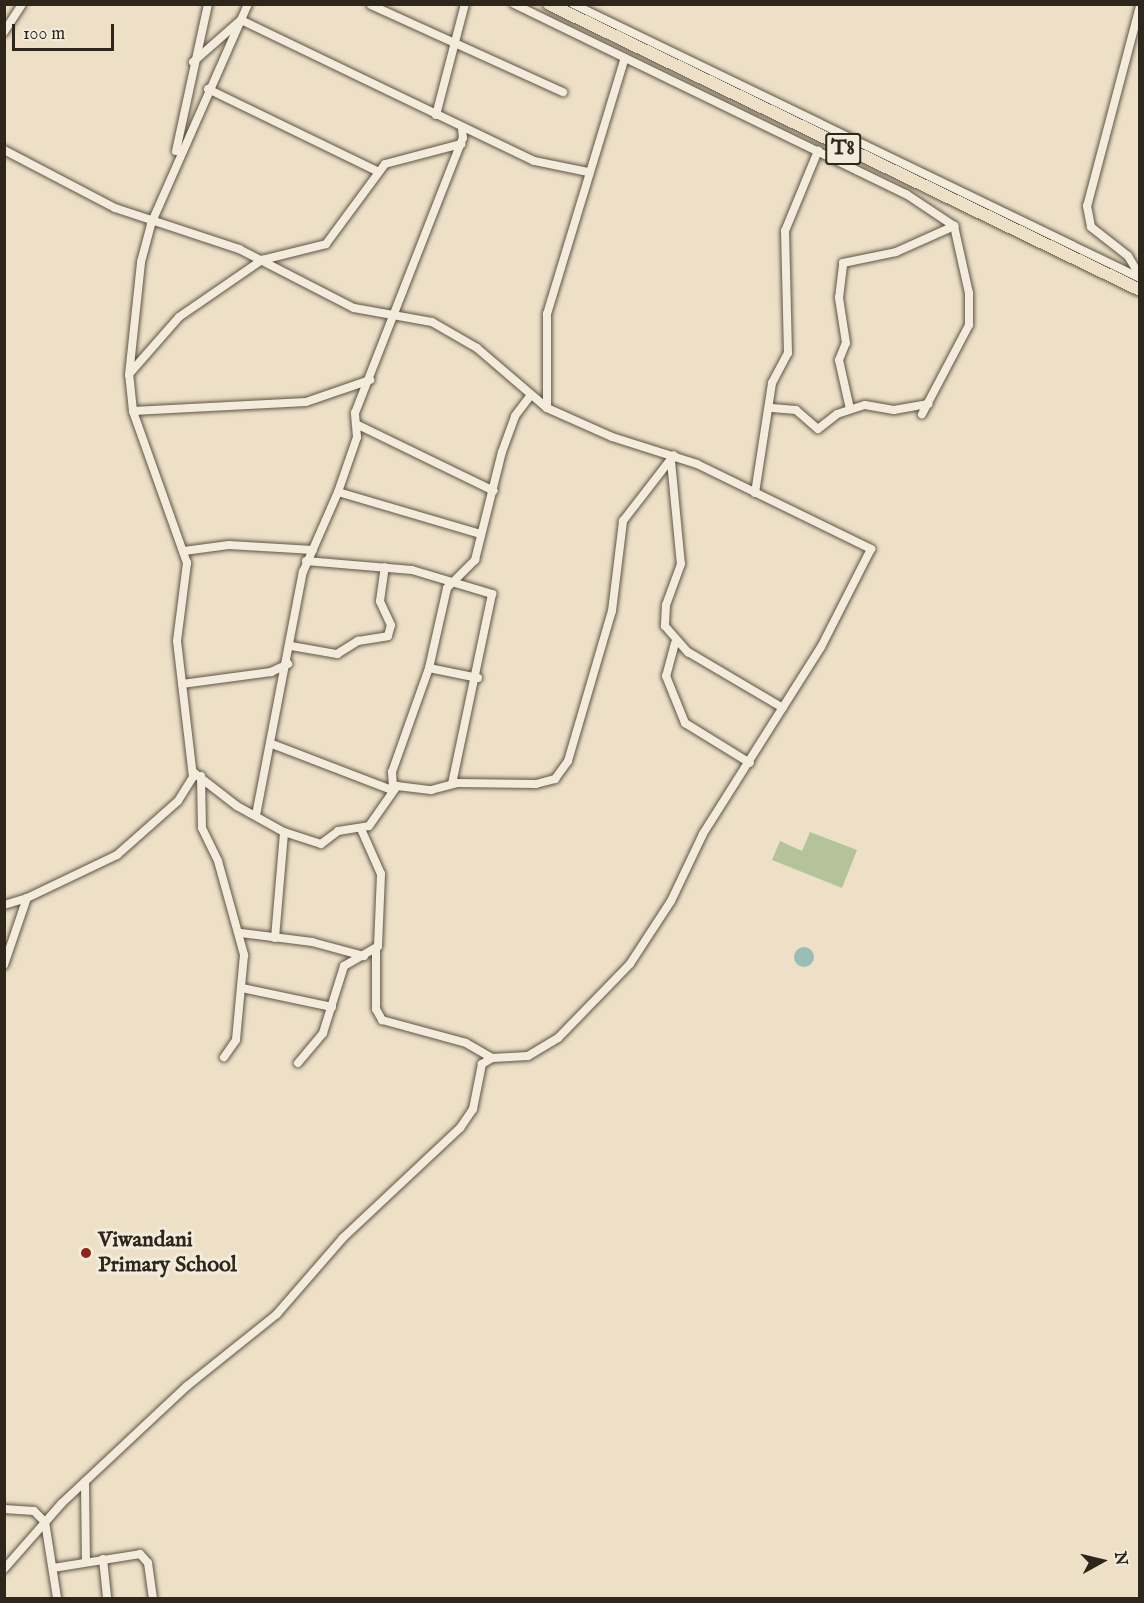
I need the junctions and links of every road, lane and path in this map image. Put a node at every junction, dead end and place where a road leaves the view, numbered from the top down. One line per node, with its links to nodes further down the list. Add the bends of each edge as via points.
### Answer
1 (22, 4): 11 (street)
2 (208, 4): 14 (street)
3 (248, 4): 10 (street)
4 (465, 4): 12 (street)
5 (514, 4): 13 (street)
6 (549, 4): 28 (highway, T8)
7 (573, 4): 28 (street)
8 (371, 5): 12 (street)
9 (1140, 6): 28 (street, via 1088,206 1091,227 1128,256)
10 (241, 20): 14 (street); 15 (street); 17 (street)
11 (4, 32)
12 (455, 44): 16 (street); 17 (street)
13 (624, 60): 21 (street); 24 (street)
14 (193, 62): 22 (street)
15 (208, 89): 22 (street); 23 (street)
16 (563, 92)
17 (436, 115): 18 (street)
18 (462, 128): 19 (street); 24 (street, via 545,165)
19 (461, 144): 23 (street, via 398,159); 29 (street)
20 (4, 150): 25 (street)
21 (818, 151): 26 (street, via 906,194); 35 (street, via 785,231 788,353 772,383)
22 (175, 162): 25 (street)
23 (377, 171): 27 (street, via 326,244)
24 (588, 172): 34 (street, via 547,314)
25 (151, 224): 27 (street); 30 (street, via 141,262)
26 (954, 226): 33 (street, via 969,293 969,325); 36 (street, via 896,252 843,263 839,298 846,336 839,360)
27 (262, 260): 29 (street, via 354,308); 30 (street, via 179,317)
28 (1139, 282)
29 (393, 315): 31 (street); 32 (street, via 459,334)
30 (129, 375): 37 (street)
31 (370, 381): 37 (street, via 306,402); 39 (street)
32 (530, 396): 34 (street); 41 (street, via 509,431)
33 (928, 404): 36 (street); 38 (street)
34 (547, 408): 40 (street)
35 (772, 408): 36 (street, via 796,411 818,429); 43 (street, via 762,425 764,459)
36 (850, 409)
37 (133, 411): 46 (street)
38 (922, 414)
39 (356, 424): 41 (street); 42 (street)
40 (673, 458): 43 (street); 50 (street, via 681,564 663,619); 60 (street, via 620,529 612,611 564,770 555,779 536,784)
41 (494, 491): 44 (street)
42 (338, 492): 44 (street); 45 (street)
43 (755, 493): 56 (street, via 871,549)
44 (481, 534): 49 (street, via 475,560)
45 (313, 550): 46 (street, via 229,544); 47 (street)
46 (184, 551): 55 (street, via 186,575 177,628)
47 (306, 561): 48 (street); 51 (street)
48 (385, 567): 49 (street); 51 (street, via 380,601 390,625 388,636 358,641 337,654)
49 (454, 581): 53 (street, via 447,588); 54 (street, via 487,590 494,600)
50 (675, 643): 56 (street); 58 (street, via 666,676 685,723)
51 (291, 646): 52 (street)
52 (288, 664): 55 (street, via 271,672); 57 (street)
53 (429, 668): 54 (street); 61 (street, via 392,772)
54 (478, 678): 60 (street, via 455,751)
55 (182, 684): 59 (street)
56 (783, 708): 58 (street)
57 (272, 744): 61 (street); 62 (street)
58 (750, 763): 75 (street, via 703,834 661,918 607,990 544,1047 521,1058)
59 (197, 775): 62 (street); 65 (street, via 178,801 117,855); 67 (street, via 202,828)
60 (452, 784): 61 (street, via 431,790)
61 (393, 788): 63 (street, via 375,820)
62 (256, 815): 64 (street)
63 (361, 829): 64 (street, via 338,831 321,844); 69 (street, via 381,874)
64 (284, 832): 68 (street)
65 (27, 898): 66 (street); 71 (street)
66 (4, 904)
67 (241, 933): 68 (street); 72 (street)
68 (275, 938): 70 (street)
69 (376, 949): 70 (street); 75 (street, via 376,1009 382,1020 466,1043)
70 (364, 956): 73 (street, via 344,966)
71 (4, 965)
72 (242, 988): 73 (street); 74 (street, via 235,1009 236,1040)
73 (332, 1006): 76 (street, via 323,1033)
74 (224, 1057)
75 (492, 1058): 77 (street, via 478,1070 473,1108 449,1140 343,1238 277,1314 187,1386)
76 (298, 1063)
77 (86, 1482): 79 (street); 81 (street)
78 (4, 1509): 79 (street, via 34,1511)
79 (45, 1522): 82 (street); 83 (street)
80 (103, 1559): 81 (street); 85 (street); 86 (street, via 145,1557)
81 (86, 1562): 82 (street)
82 (53, 1568): 84 (street)
83 (4, 1569)
84 (57, 1599)
85 (107, 1599)
86 (153, 1599)

